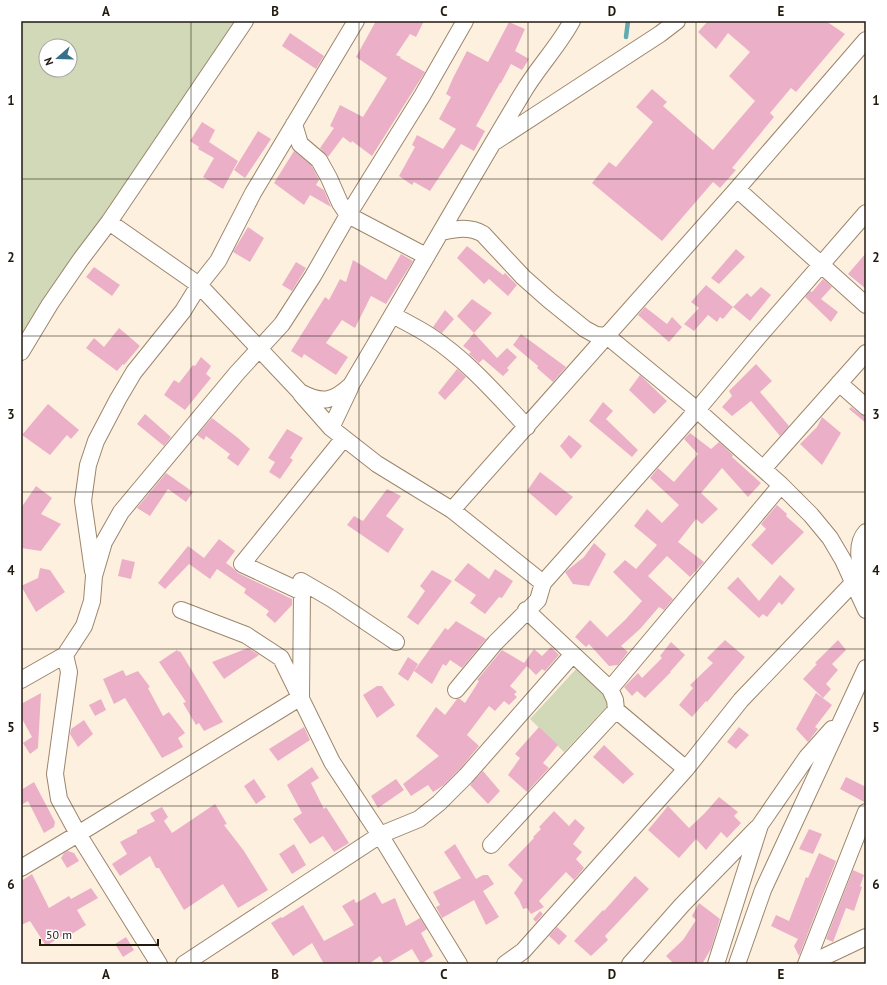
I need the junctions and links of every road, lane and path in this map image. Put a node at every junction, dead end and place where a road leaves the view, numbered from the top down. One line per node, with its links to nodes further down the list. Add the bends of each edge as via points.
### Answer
1 (245, 21): 12 (street)
2 (356, 21): 7 (street)
3 (465, 21): 11 (street)
4 (572, 21): 8 (street, via 564,36 526,87)
5 (677, 21): 8 (street)
6 (866, 40): 9 (street)
7 (294, 124): 11 (street, via 300,144 318,160); 16 (street, via 253,193 218,261)
8 (493, 143): 13 (street)
9 (737, 189): 15 (street); 19 (street)
10 (866, 213): 15 (street)
11 (348, 215): 14 (street); 20 (street, via 298,300 282,324)
12 (109, 222): 16 (street); 21 (street, via 50,304)
13 (441, 232): 14 (street); 19 (street, via 462,228 483,234 523,277 549,300 585,329 596,335)
14 (426, 256): 18 (street)
15 (821, 265): 17 (street); 27 (street)
16 (199, 285): 20 (street); 35 (street, via 183,311 134,372 96,441 88,465 83,501)
17 (866, 305)
18 (393, 315): 24 (street); 28 (street, via 431,337 454,356 480,378)
19 (607, 336): 27 (street); 28 (street)
20 (259, 349): 25 (street); 35 (street, via 121,512 104,542)
21 (21, 352)
22 (866, 353): 23 (street)
23 (839, 383): 26 (street); 31 (street)
24 (351, 385): 25 (street, via 341,395 327,400 312,399); 29 (street)
25 (300, 392): 29 (street)
26 (866, 407)
27 (697, 410): 31 (street); 36 (street)
28 (527, 427): 33 (street)
29 (331, 428): 30 (street)
30 (344, 438): 33 (street, via 378,464); 38 (street, via 242,564)
31 (763, 469): 32 (street)
32 (781, 485): 37 (street, via 830,538); 47 (street)
33 (452, 510): 36 (street)
34 (866, 532): 37 (street, via 860,543)
35 (94, 576): 44 (street, via 92,601 84,626)
36 (543, 583): 40 (street, via 538,600)
37 (860, 586): 41 (street); 52 (street, via 741,700)
38 (302, 592): 42 (street, via 301,581 332,598); 49 (street)
39 (181, 610): 49 (street, via 246,635 281,658)
40 (526, 610): 43 (street); 48 (street)
41 (866, 610)
42 (396, 642)
43 (573, 654): 47 (street); 56 (street, via 466,776 439,803 419,820)
44 (65, 655): 46 (street); 55 (street, via 69,672 55,774 59,799)
45 (866, 668): 51 (street)
46 (21, 680)
47 (610, 689): 50 (street)
48 (456, 690)
49 (301, 697): 55 (street); 56 (street, via 332,762)
50 (616, 710): 52 (street); 57 (street)
51 (843, 717): 54 (street, via 807,757); 66 (street, via 763,890)
52 (686, 769): 64 (street, via 523,951)
53 (866, 812): 67 (street)
54 (760, 825): 60 (street, via 682,905); 65 (street)
55 (78, 834): 58 (street); 61 (street)
56 (380, 835): 62 (street); 63 (street)
57 (491, 845)
58 (21, 868)
59 (866, 937): 67 (street)
60 (639, 961)
61 (159, 964)
62 (184, 964)
63 (459, 964)
64 (505, 964)
65 (716, 964)
66 (737, 964)
67 (808, 964)

